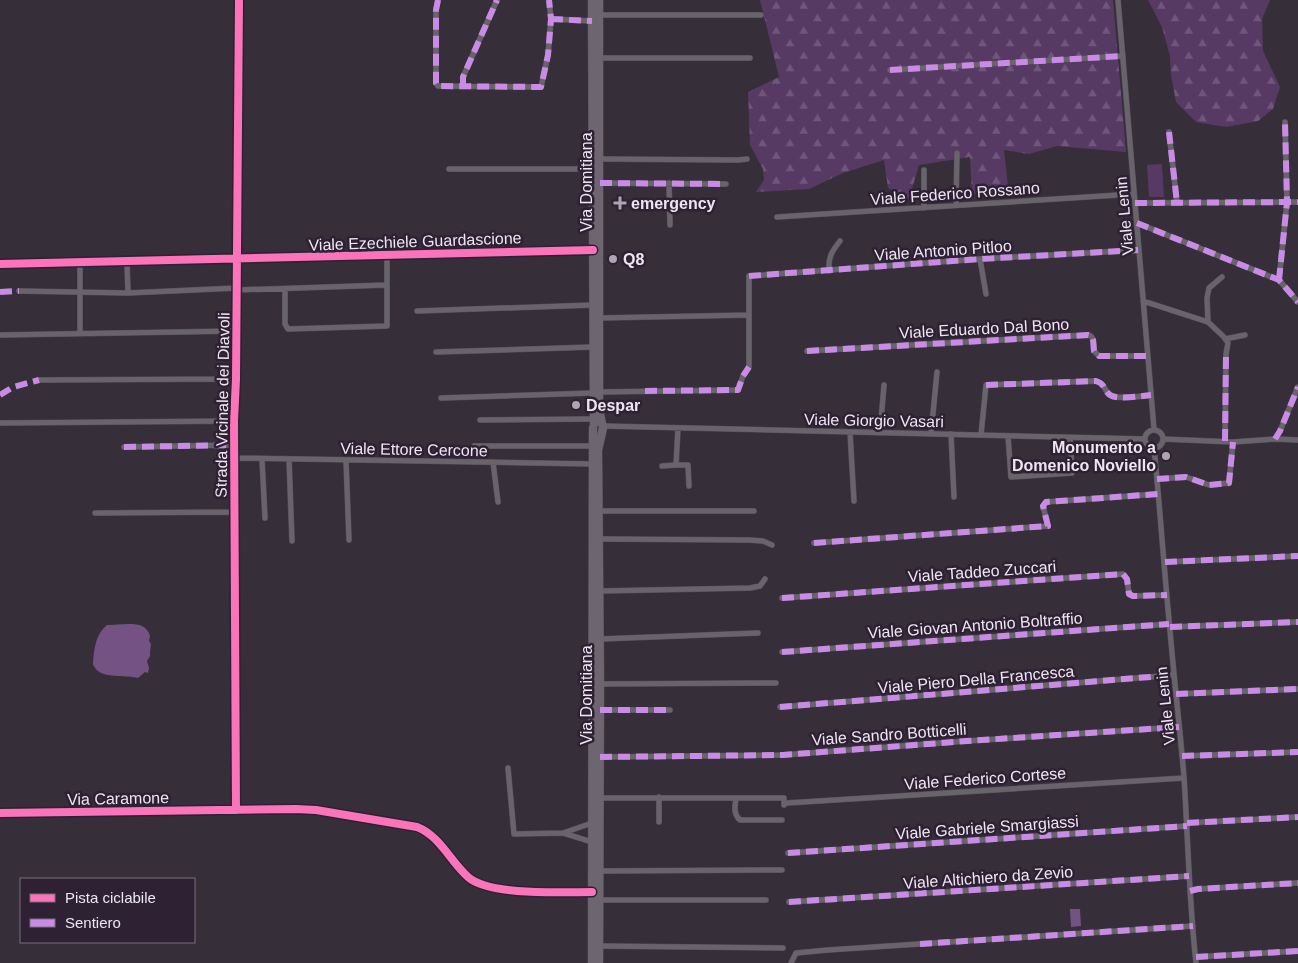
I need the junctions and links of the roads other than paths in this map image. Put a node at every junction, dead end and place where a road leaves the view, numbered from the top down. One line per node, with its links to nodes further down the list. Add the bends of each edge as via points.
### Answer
1 (239, 0): 42 (street, Strada Vicinale dei Diavoli)
2 (438, 0): 16 (street, via 436,83 438,86)
3 (497, 0): 16 (street, via 463,77)
4 (549, 0): 10 (street)
5 (592, 0): 11 (main road, Via Domitiana)
6 (599, 0): 8 (main road, Via Domitiana)
7 (1118, 0): 12 (street, Viale Lenin)
8 (599, 15): 9 (street); 13 (main road, Via Domitiana)
9 (761, 15)
10 (552, 19): 11 (street); 16 (street, via 541,87)
11 (592, 21): 22 (main road, Via Domitiana)
12 (1123, 56): 15 (street); 28 (street, Viale Lenin)
13 (599, 58): 14 (street); 21 (main road, Via Domitiana)
14 (750, 58)
15 (890, 70)
16 (463, 86)
17 (1285, 122): 29 (street)
18 (1169, 132): 32 (street)
19 (956, 153): 33 (street)
20 (747, 159): 21 (street)
21 (599, 160): 25 (main road, Via Domitiana)
22 (592, 168): 23 (street); 39 (main road, Via Domitiana)
23 (449, 169)
24 (924, 170): 34 (street)
25 (600, 183): 26 (street); 62 (main road, Via Domitiana)
26 (669, 183): 27 (street); 37 (street)
27 (726, 184)
28 (1134, 194): 31 (street, Viale Lenin); 33 (street, Viale Federico Rossano)
29 (1287, 202): 30 (street); 32 (street); 49 (street)
30 (1298, 202)
31 (1135, 203): 32 (street); 36 (street, Viale Lenin)
32 (1177, 203)
33 (956, 206): 34 (street, Viale Federico Rossano)
34 (924, 208): 35 (street, Viale Federico Rossano)
35 (777, 217)
36 (1137, 222): 40 (street, Viale Lenin); 49 (street)
37 (670, 225)
38 (840, 241): 47 (street, via 828,261)
39 (593, 250): 41 (street, Viale Ezechiele Guardascione); 59 (main road, Via Domitiana)
40 (1139, 250): 43 (street, Viale Antonio Pitloo); 57 (street, Viale Lenin)
41 (387, 255): 42 (street, Viale Ezechiele Guardascione); 50 (street)
42 (237, 259): 45 (street, Viale Ezechiele Guardascione); 51 (street, Strada Vicinale dei Diavoli)
43 (980, 259): 47 (street, Viale Antonio Pitloo); 56 (street)
44 (80, 262): 45 (street, Viale Ezechiele Guardascione); 46 (street, Viale Ezechiele Guardascione); 54 (street)
45 (127, 262): 55 (street)
46 (0, 264)
47 (829, 271): 61 (street, Viale Antonio Pitloo, via 749,276)
48 (1222, 277): 63 (street, via 1209,288)
49 (1279, 280): 58 (street)
50 (386, 284): 52 (street); 52 (street, via 386,326 288,329 285,324)
51 (237, 289): 52 (street); 55 (street); 64 (street, Strada Vicinale dei Diavoli)
52 (285, 289)
53 (19, 291): 54 (street)
54 (80, 291): 55 (street); 65 (street)
55 (128, 293)
56 (986, 294)
57 (1143, 301): 63 (street); 72 (street, Viale Lenin)
58 (1298, 302)
59 (593, 305): 60 (street); 69 (main road, Via Domitiana)
60 (417, 312)
61 (749, 315): 62 (street); 78 (street, via 749,367 738,390)
62 (599, 318): 78 (main road, Via Domitiana)
63 (1208, 322): 68 (street)
64 (236, 331): 65 (street); 74 (street, Strada Vicinale dei Diavoli)
65 (80, 332): 66 (street)
66 (0, 334)
67 (1245, 335): 68 (street)
68 (1225, 339): 99 (street, via 1228,343)
69 (593, 346): 71 (street); 78 (main road, Via Domitiana)
70 (808, 351): 72 (street, Viale Eduardo Dal Bono, via 1090,335 1094,351 1099,356)
71 (436, 352)
72 (1147, 356): 79 (street, Viale Lenin)
73 (937, 372): 90 (street)
74 (236, 379): 75 (street); 82 (street, Strada Vicinale dei Diavoli)
75 (39, 380)
76 (884, 384): 89 (street)
77 (1298, 387): 97 (street)
78 (596, 392): 80 (street); 84 (main road, Via Domitiana); 85 (main road, Via Domitiana)
79 (1151, 395): 87 (street, Viale Lenin); 92 (street, via 1115,398 1102,382 1096,381 986,385)
80 (441, 398)
81 (480, 420): 84 (street)
82 (234, 421): 83 (street); 101 (street, Strada Vicinale dei Diavoli)
83 (0, 423)
84 (593, 424): 85 (main road, via 599,422); 103 (main road, Via Domitiana)
85 (603, 426): 86 (street, Viale Giorgio Vasari); 120 (main road, Via Domitiana, via 598,450)
86 (678, 428): 88 (street, Viale Giorgio Vasari); 112 (street)
87 (1154, 430): 95 (street); 96 (street, via 1161,432)
88 (850, 432): 89 (street, Viale Giorgio Vasari); 118 (street)
89 (880, 433): 90 (street, Viale Giorgio Vasari)
90 (931, 434): 91 (street, Viale Giorgio Vasari)
91 (951, 434): 92 (street, Viale Giorgio Vasari); 117 (street)
92 (981, 435): 93 (street, Viale Giorgio Vasari)
93 (1008, 436): 94 (street, Viale Giorgio Vasari); 94 (street, via 1012,477 1072,473)
94 (1070, 438): 95 (street, Viale Giorgio Vasari)
95 (1144, 439): 105 (street, via 1148,446)
96 (1163, 439): 99 (street); 105 (street)
97 (1275, 439): 98 (street); 100 (street)
98 (1298, 440)
99 (1225, 441): 100 (street)
100 (1233, 442): 114 (street, via 1229,483 1209,485 1186,477)
101 (234, 445): 104 (street); 106 (street, Strada Vicinale dei Diavoli)
102 (474, 446): 103 (street)
103 (593, 446): 111 (main road, Via Domitiana)
104 (124, 448)
105 (1154, 448): 114 (street, Viale Lenin)
106 (234, 458): 107 (street, Viale Ettore Cercone); 122 (street, Strada Vicinale dei Diavoli)
107 (262, 459): 108 (street, Viale Ettore Cercone); 124 (street)
108 (289, 459): 109 (street, Viale Ettore Cercone); 127 (street)
109 (346, 460): 110 (street, Viale Ettore Cercone); 126 (street)
110 (493, 462): 111 (street, Viale Ettore Cercone); 119 (street)
111 (593, 464): 162 (main road, Via Domitiana)
112 (676, 465): 113 (street); 115 (street, via 688,465)
113 (662, 466)
114 (1157, 479): 116 (street, Viale Lenin)
115 (688, 486)
116 (1158, 494): 128 (street, via 1046,502 1043,506 1048,526); 131 (street, Viale Lenin)
117 (954, 497)
118 (854, 501)
119 (498, 502)
120 (598, 511): 121 (street); 125 (main road, Via Domitiana)
121 (754, 511)
122 (234, 512): 123 (street); 158 (street, Strada Vicinale dei Diavoli)
123 (95, 513)
124 (265, 518)
125 (599, 539): 129 (street, via 749,540); 133 (main road, Via Domitiana)
126 (349, 540)
127 (292, 541)
128 (814, 543)
129 (772, 545)
130 (1298, 556): 131 (street)
131 (1165, 562): 134 (street, Viale Lenin)
132 (764, 579): 133 (street, via 760,586 750,588)
133 (600, 591): 139 (main road, Via Domitiana)
134 (1168, 595): 135 (street, Viale Taddeo Zuccari, via 1132,596 1124,574); 137 (street, Viale Lenin)
135 (782, 598)
136 (1298, 622): 137 (street, Viale Giovan Antonio Boltraffio)
137 (1170, 626): 140 (street, Viale Giovan Antonio Boltraffio); 141 (street, Viale Lenin)
138 (758, 633): 139 (street)
139 (600, 639): 143 (main road, Via Domitiana)
140 (782, 652)
141 (1174, 675): 145 (street, Viale Lenin); 146 (street, Viale Piero Della Francesca)
142 (776, 683): 143 (street)
143 (600, 684): 147 (main road, Via Domitiana)
144 (1298, 690): 145 (street)
145 (1176, 694): 149 (street, Viale Lenin)
146 (780, 707)
147 (600, 710): 148 (street); 152 (main road, Via Domitiana)
148 (670, 710)
149 (1179, 727): 151 (street, Viale Lenin); 152 (street, Viale Sandro Botticelli, via 783,755)
150 (1298, 752): 151 (street)
151 (1182, 756): 154 (street, Viale Lenin)
152 (600, 757): 155 (main road, Via Domitiana)
153 (508, 768): 165 (street, via 514,834)
154 (1184, 778): 157 (street, Viale Federico Cortese, via 785,804 784,798); 164 (street, Viale Lenin)
155 (600, 798): 156 (street); 169 (main road, Via Domitiana)
156 (659, 798): 157 (street); 163 (street)
157 (736, 798): 161 (street, via 735,813 740,820)
158 (236, 810): 159 (street, Via Caramone); 173 (street, Via Caramone, via 306,809 417,827 433,836 467,876 481,885 516,891)
159 (0, 813)
160 (1298, 817): 164 (street, Viale Gabriele Smargiassi)
161 (782, 820)
162 (592, 822): 165 (street); 166 (main road, Via Domitiana)
163 (659, 822)
164 (1187, 824): 167 (street, Viale Gabriele Smargiassi); 170 (street, Viale Lenin)
165 (563, 833): 166 (street)
166 (592, 842): 173 (main road, Via Domitiana)
167 (788, 853)
168 (782, 870): 169 (street)
169 (599, 871): 174 (main road, Via Domitiana)
170 (1189, 876): 172 (street, Viale Lenin); 176 (street, Viale Altichiero da Zevio)
171 (1298, 883): 172 (street)
172 (1190, 891): 177 (street, Viale Lenin)
173 (592, 892): 182 (main road, Via Domitiana)
174 (599, 900): 175 (street); 178 (main road, Via Domitiana)
175 (766, 900)
176 (789, 902)
177 (1193, 926): 181 (street, Viale Lenin); 184 (street, via 796,953)
178 (599, 946): 179 (street); 183 (main road, Via Domitiana)
179 (783, 948)
180 (1298, 951): 181 (street)
181 (1196, 960)
182 (592, 963)
183 (599, 963)
184 (791, 963)

